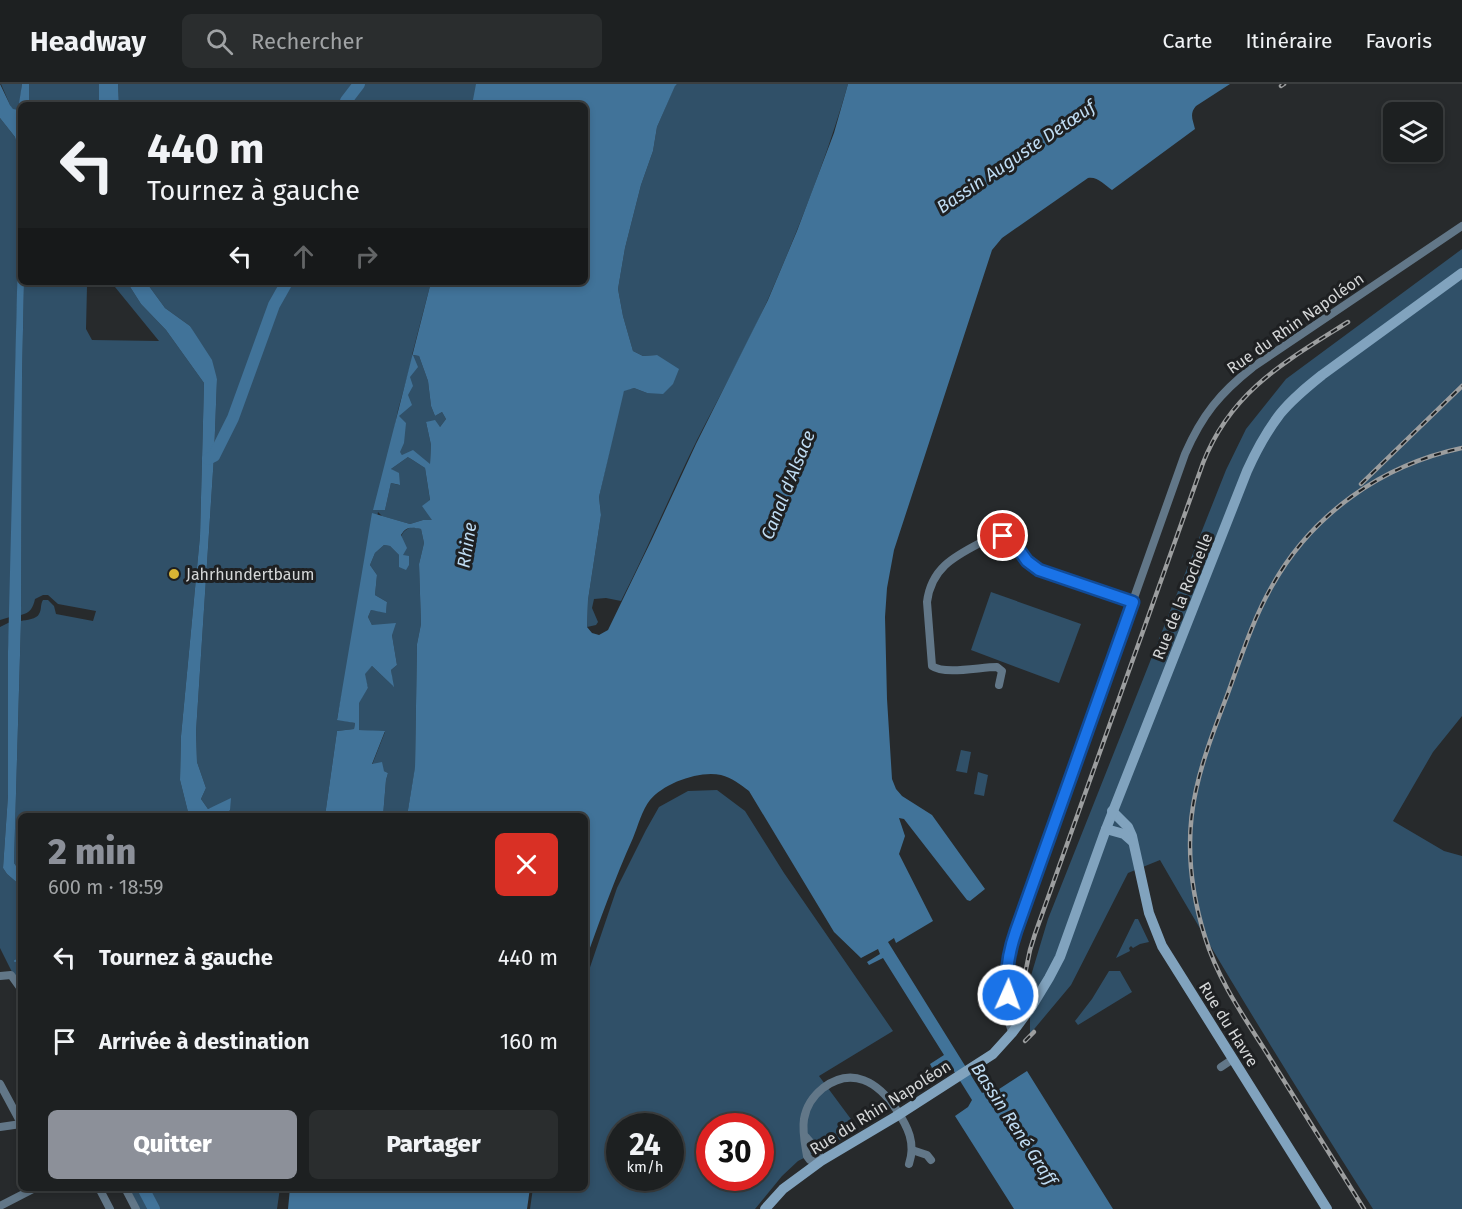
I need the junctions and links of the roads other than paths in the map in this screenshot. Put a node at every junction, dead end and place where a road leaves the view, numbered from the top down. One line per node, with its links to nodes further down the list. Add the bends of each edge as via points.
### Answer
1 (1462, 226): 3 (street, Rue du Rhin Napoléon, via 1253,367 1217,399 1185,454)
2 (1462, 273): 5 (main road, Rue de la Rochelle, via 1322,375 1291,402 1268,431 1247,471)
3 (1133, 602): 4 (street, via 1039,570 1012,540 1003,536 995,536 956,556 937,574 928,594 932,666 949,670 997,667 1002,671); 10 (street, Rue du Rhin Napoléon, via 1016,931)
4 (999, 685)
5 (1112, 811): 6 (main road, Rue de la Rochelle); 7 (main road, Rue du Havre, via 1128,827)
6 (1106, 829): 7 (main road, via 1128,836); 11 (main road, Rue de la Rochelle, via 1060,957)
7 (1134, 844): 13 (main road, Rue du Havre, via 1146,900 1162,946)
8 (0, 976): 9 (street, via 11,975)
9 (18, 985)
10 (1006, 986): 11 (street, via 1013,1007); 12 (street, Rue du Rhin Napoléon, via 1004,1006)
11 (1027, 1009): 12 (main road, Rue du Rhin Napoléon)
12 (1012, 1033): 22 (main road, Rue du Rhin Napoléon, via 993,1054 971,1069 844,1147)
13 (1233, 1059): 14 (street); 33 (main road, Rue du Havre)
14 (1221, 1066)
15 (0, 1084): 16 (street)
16 (18, 1117)
17 (18, 1124): 18 (street)
18 (0, 1127)
19 (805, 1135): 20 (street, via 805,1115 815,1096 834,1081 853,1078 874,1085 888,1096 909,1130); 21 (street); 22 (street)
20 (912, 1150): 23 (street); 24 (street)
21 (807, 1156): 22 (street, via 810,1160); 25 (street)
22 (819, 1158): 25 (main road, Rue du Rhin Napoléon)
23 (931, 1160)
24 (909, 1164)
25 (793, 1182): 32 (main road, Rue du Rhin Napoléon)
26 (29, 1191): 29 (street)
27 (101, 1191): 30 (street)
28 (127, 1191): 31 (street)
29 (0, 1206)
30 (110, 1209)
31 (136, 1209)
32 (765, 1209)
33 (1327, 1209)

